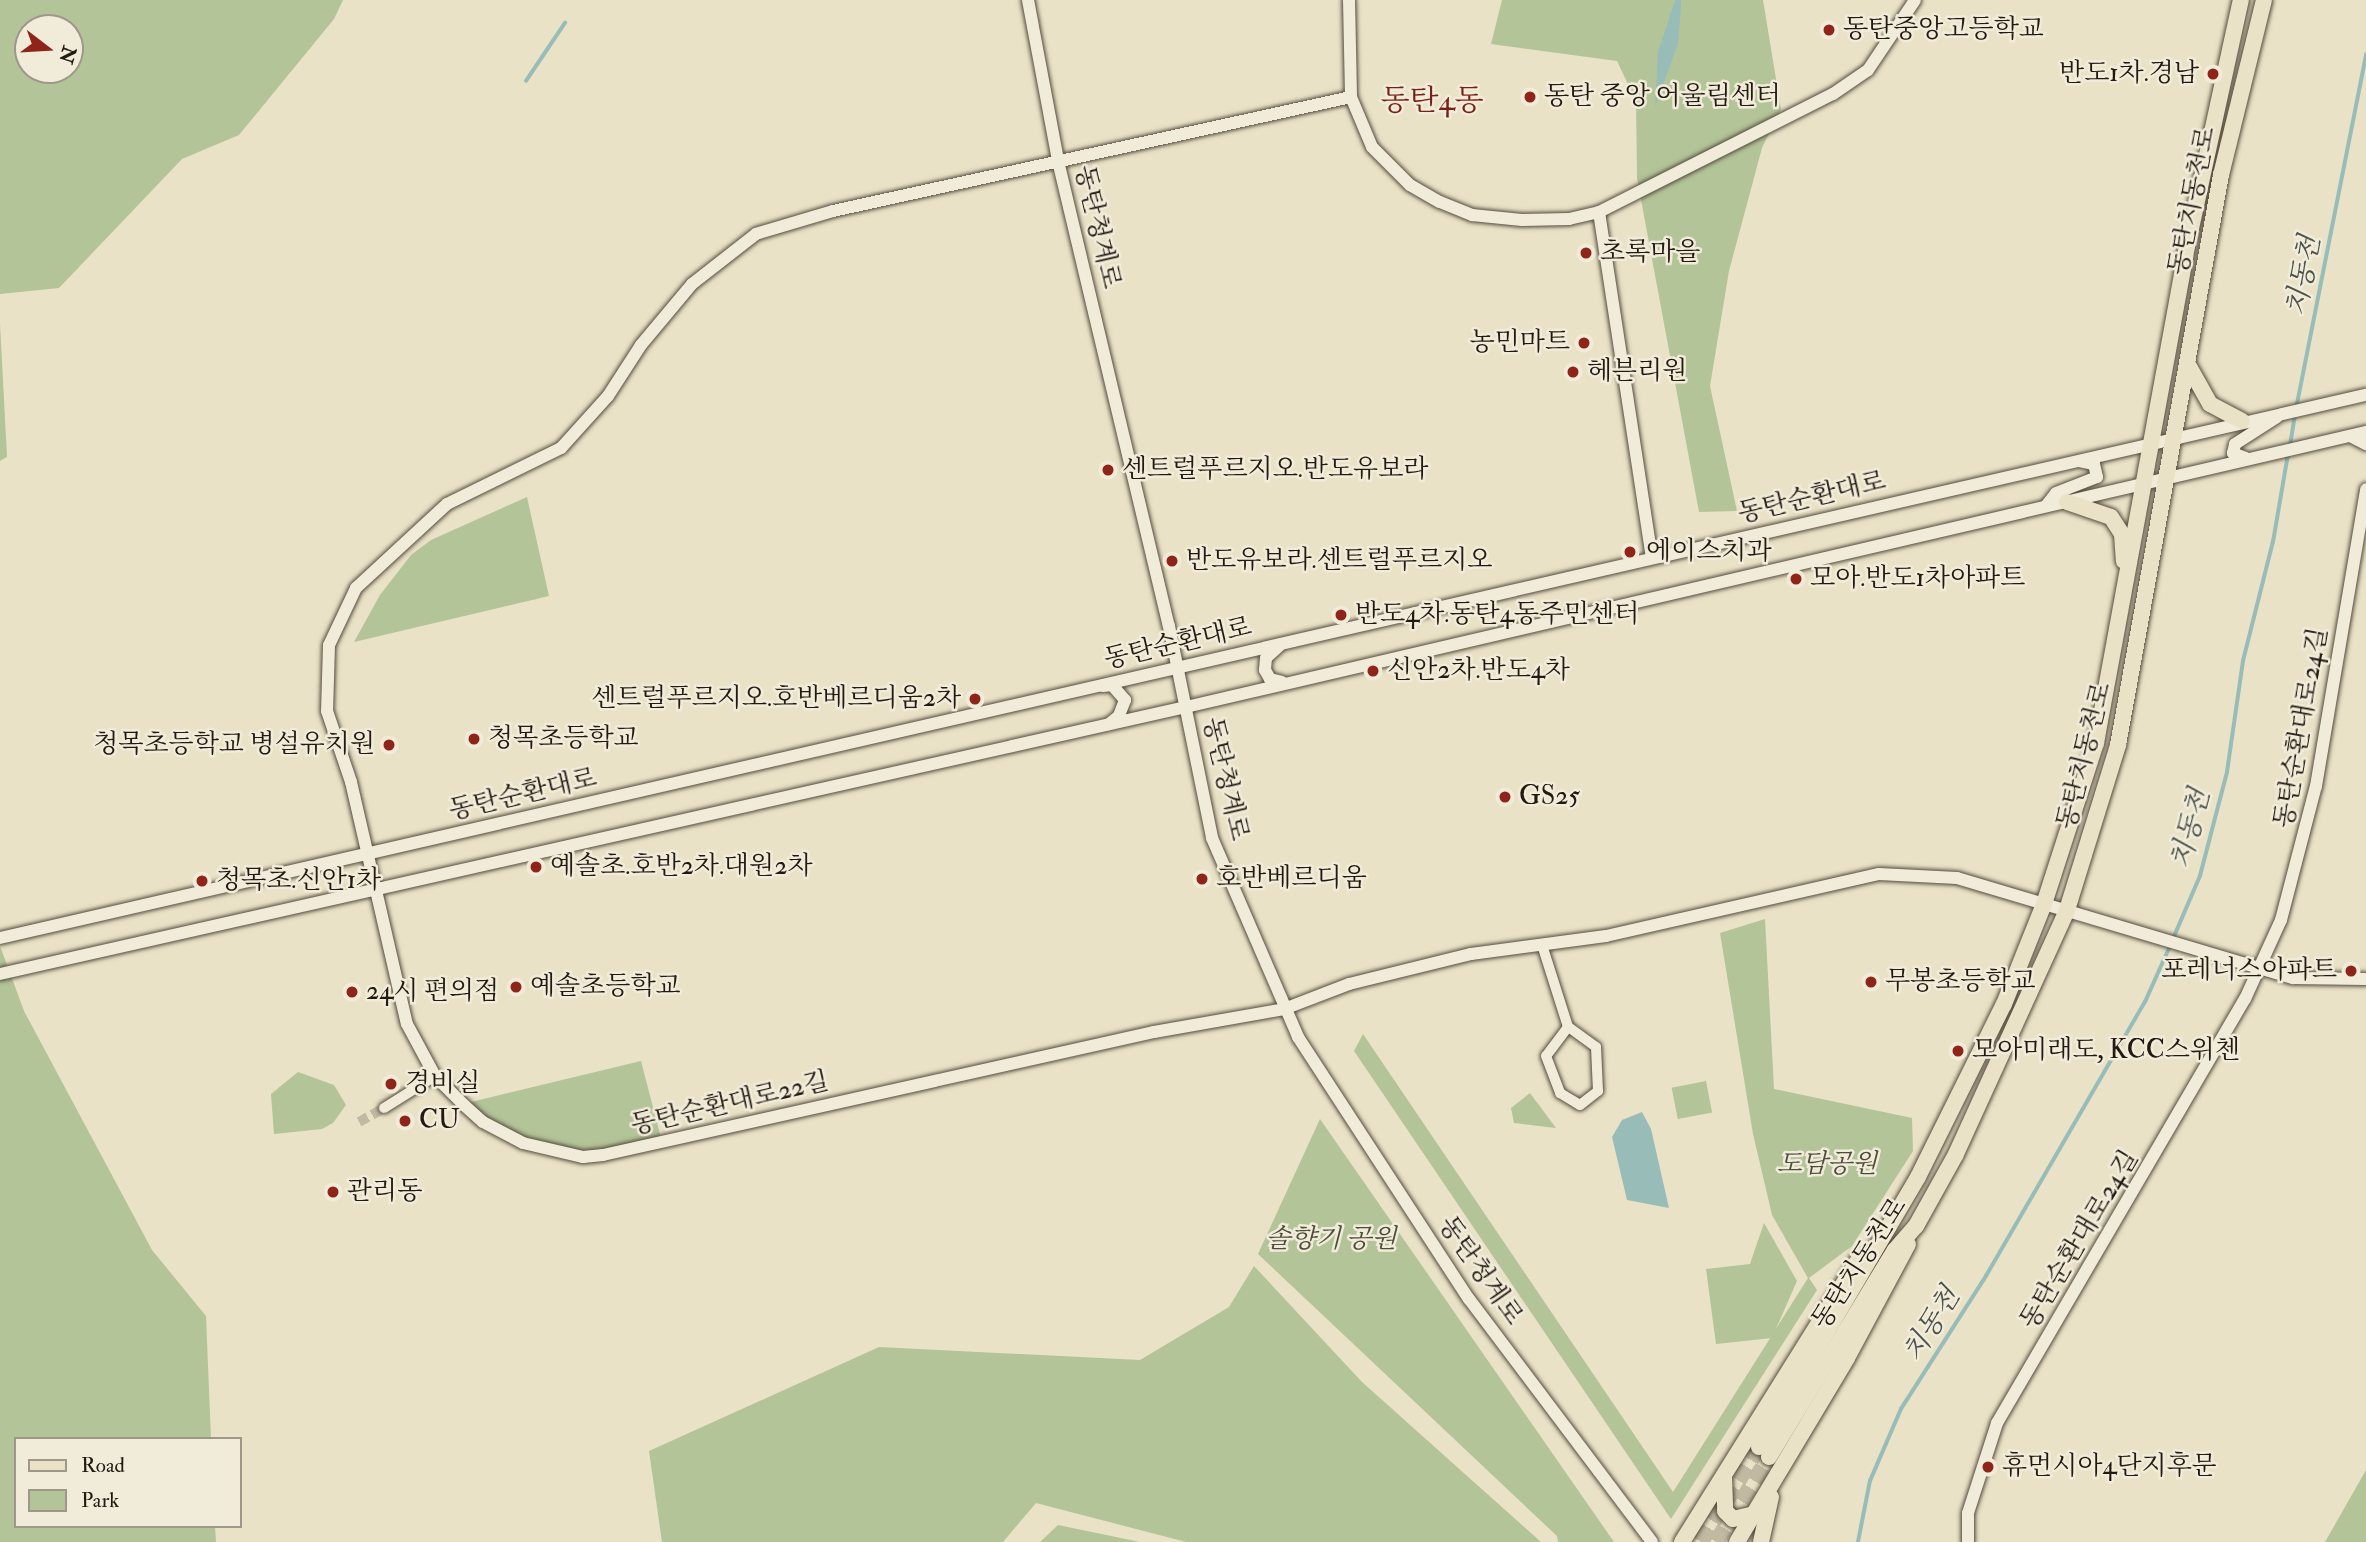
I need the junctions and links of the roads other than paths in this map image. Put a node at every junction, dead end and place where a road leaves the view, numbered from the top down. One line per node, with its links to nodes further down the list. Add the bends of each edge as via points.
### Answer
1 (1028, 0): 7 (street, 동탄청계로)
2 (1349, 0): 6 (street)
3 (1915, 0): 8 (street, via 1868,70 1833,94)
4 (2241, 0): 16 (main road, 동탄치동천로, via 2221,79)
5 (2264, 0): 9 (main road, 동탄치동천로, via 2221,175)
6 (1351, 97): 7 (street, 동탄순환대로22길); 8 (street, via 1372,147 1410,185 1440,202 1472,215 1522,220 1569,219)
7 (1058, 161): 28 (street, 동탄청계로); 33 (street, 동탄순환대로22길, via 832,211 756,234 691,284 641,345 608,396 562,448 447,504 356,588 329,645 327,711 351,782)
8 (1600, 212): 25 (street)
9 (2187, 363): 12 (main road, via 2210,404); 14 (main road, 동탄치동천로)
10 (2366, 395): 11 (street, 동탄순환대로)
11 (2284, 413): 12 (street, 동탄순환대로); 19 (street, via 2235,444 2233,453)
12 (2242, 421): 14 (street, 동탄순환대로)
13 (2366, 432): 15 (street)
14 (2174, 436): 16 (street, 동탄순환대로); 20 (main road, 동탄치동천로)
15 (2344, 437): 17 (street); 19 (street)
16 (2151, 443): 18 (street, 동탄순환대로); 21 (main road, 동탄치동천로)
17 (2366, 444)
18 (2076, 460): 24 (street, via 2094,464 2097,477 2056,493); 25 (street, 동탄순환대로)
19 (2241, 460): 20 (street)
20 (2166, 479): 21 (street); 36 (main road, 동탄치동천로, via 2118,745)
21 (2143, 486): 23 (street); 26 (main road, 동탄치동천로)
22 (2366, 489): 39 (street, 동탄순환대로24길, via 2304,843 2281,920)
23 (2067, 502): 24 (street); 26 (main road, via 2111,517 2122,534 2121,556)
24 (2046, 506): 29 (street)
25 (1652, 558): 27 (street, 동탄순환대로)
26 (2128, 567): 35 (main road, 동탄치동천로, via 2096,743)
27 (1284, 643): 28 (street, 동탄순환대로); 29 (street, via 1266,658 1265,670 1270,679)
28 (1178, 667): 30 (street, 동탄순환대로); 31 (street, 동탄청계로)
29 (1289, 683): 31 (street)
30 (1098, 686): 32 (street, via 1112,685 1125,699 1119,716); 33 (street, 동탄순환대로)
31 (1186, 707): 32 (street); 42 (street, 동탄청계로, via 1212,838)
32 (1109, 724): 34 (street)
33 (368, 854): 34 (street, 동탄순환대로22길); 37 (street, 동탄순환대로)
34 (376, 888): 40 (street); 44 (street, 동탄순환대로22길, via 407,1024)
35 (2044, 904): 36 (street, 동탄순환대로22길); 38 (street, 동탄순환대로22길, via 1957,878 1878,874); 46 (main road, 동탄치동천로, via 1992,1029)
36 (2067, 910): 39 (street); 47 (main road, 동탄치동천로, via 1956,1154 1854,1346)
37 (0, 938)
38 (1542, 948): 42 (street, 동탄순환대로22길, via 1458,958 1349,984); 43 (street)
39 (2259, 970): 41 (street, via 2318,980); 54 (street, 동탄순환대로24길, via 2126,1211 1997,1423 1978,1471 1968,1513)
40 (0, 974)
41 (2366, 979)
42 (1284, 1009): 44 (street, 동탄순환대로22길, via 1154,1032 735,1128 583,1157 523,1143 483,1122); 50 (street, 동탄청계로, via 1469,1299)
43 (1568, 1027): 43 (street, via 1546,1056 1560,1093 1580,1105 1598,1091 1596,1047)
44 (435, 1076): 45 (street)
45 (384, 1108)
46 (1896, 1214): 47 (main road, 동탄치동천로); 48 (main road, via 1829,1301)
47 (1769, 1457): 49 (main road); 53 (main road)
48 (1728, 1463): 49 (main road, via 1721,1488 1725,1511 1733,1519); 51 (main road)
49 (1755, 1514): 52 (main road)
50 (1652, 1542)
51 (1682, 1542)
52 (1737, 1542)
53 (1761, 1542)
54 (1968, 1542)

